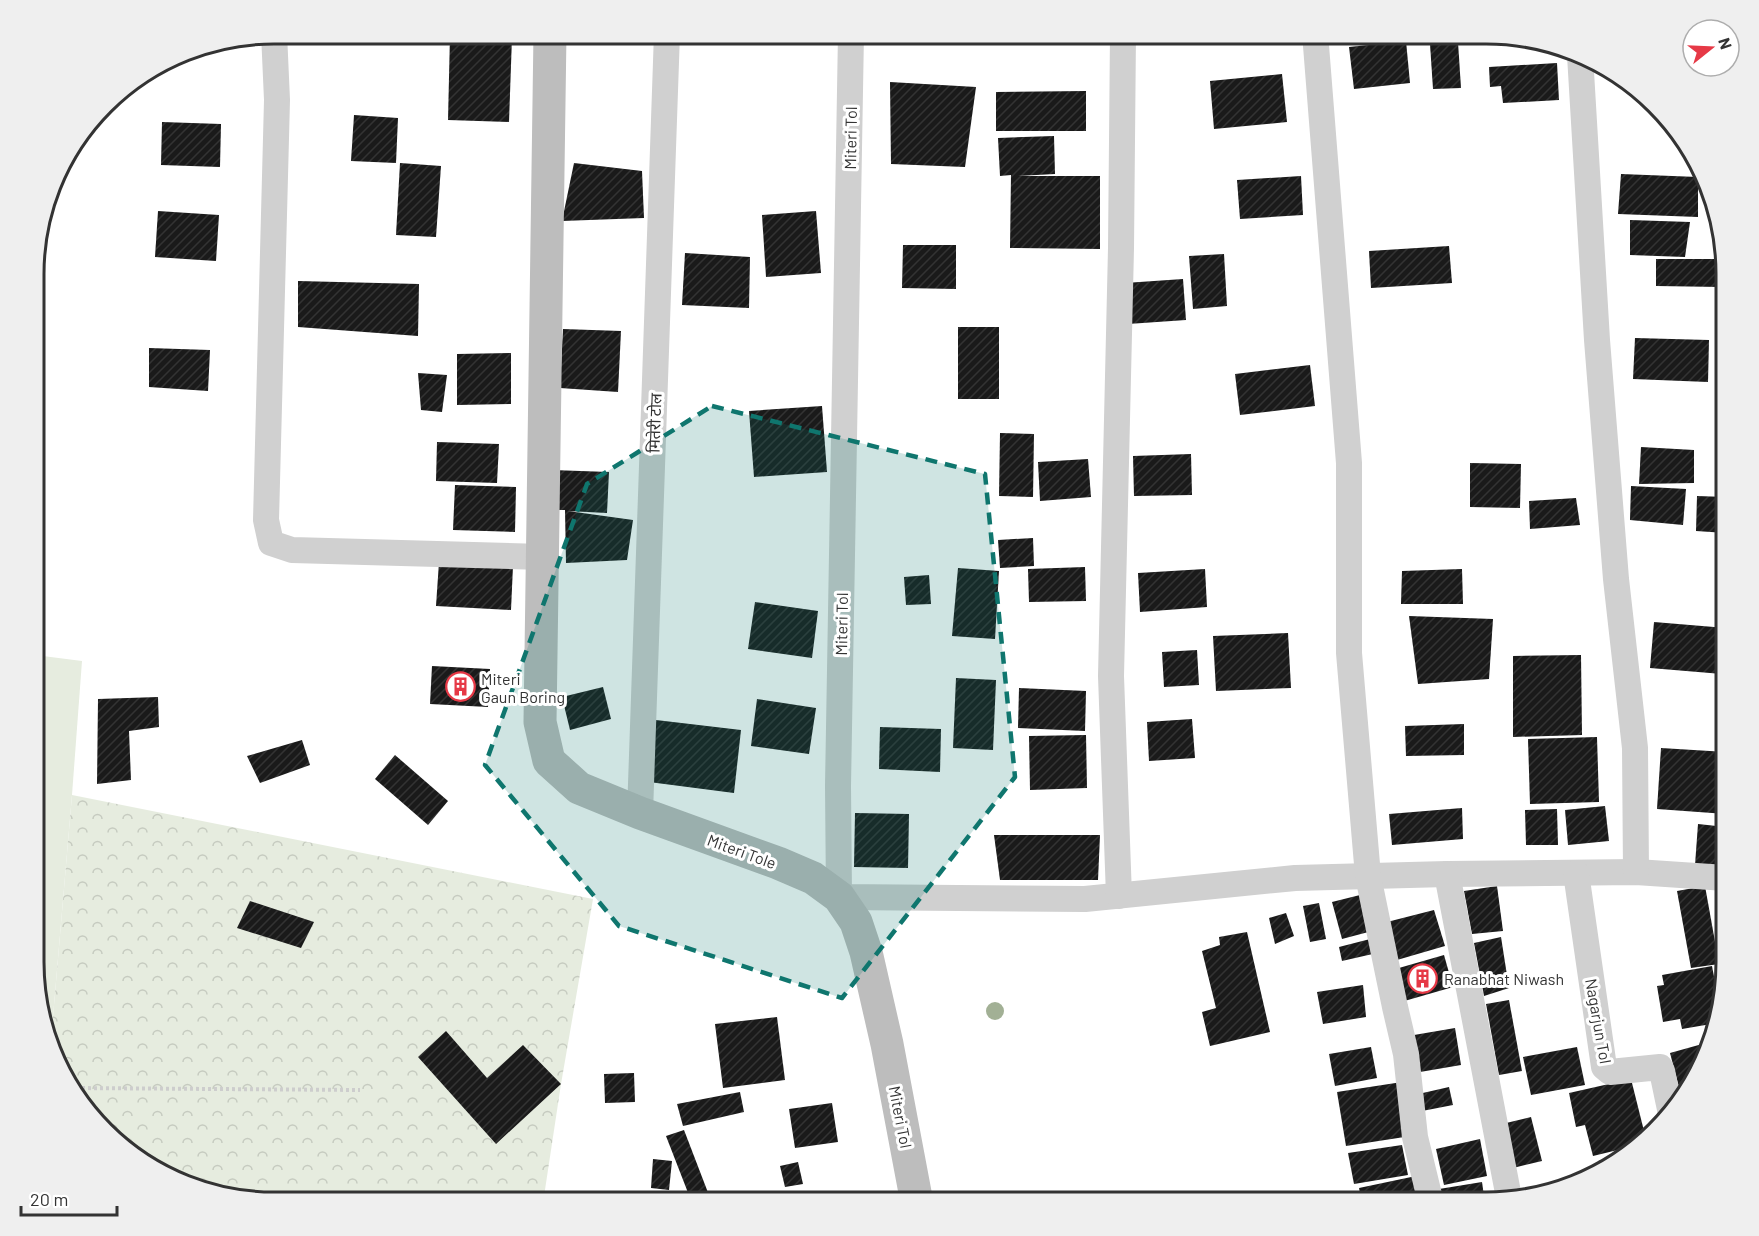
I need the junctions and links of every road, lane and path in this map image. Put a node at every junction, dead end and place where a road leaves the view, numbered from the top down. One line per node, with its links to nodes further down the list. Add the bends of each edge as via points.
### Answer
1 (274, 44): 8 (street, via 277,100 267,520 271,543 292,550)
2 (550, 44): 8 (main road)
3 (667, 44): 9 (street, मितेरी टोल)
4 (852, 44): 16 (street, Miteri Tol)
5 (1123, 44): 15 (street, via 1111,676)
6 (1316, 44): 13 (street, via 1349,463 1349,653)
7 (1581, 64): 10 (street, via 1616,579 1635,748)
8 (542, 557): 9 (main road, Miteri Tole, via 540,722 549,761 579,788)
9 (640, 813): 16 (main road, Miteri Tole, via 813,878)
10 (1636, 872): 11 (street); 14 (street)
11 (1576, 873): 12 (street); 19 (street, Nagarjun Tol, via 1604,1067 1610,1072 1660,1067)
12 (1447, 874): 13 (street); 22 (street)
13 (1368, 876): 15 (street, via 1295,878); 21 (street, via 1406,1054 1415,1137)
14 (1716, 877)
15 (1119, 896): 16 (street)
16 (839, 897): 20 (main road, Miteri Tol, via 856,922 866,952)
17 (81, 1088): 18 (path)
18 (360, 1090)
19 (1669, 1102)
20 (915, 1192)
21 (1428, 1192)
22 (1508, 1192)

